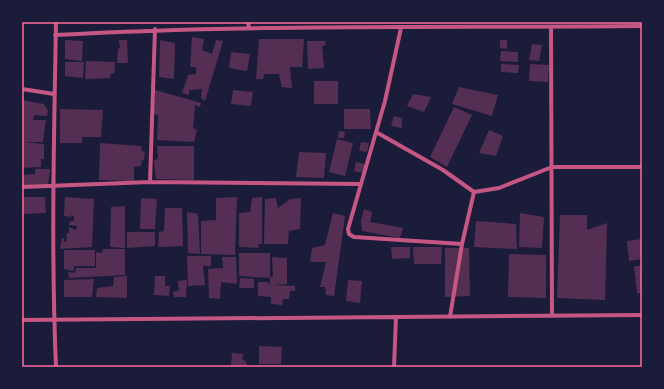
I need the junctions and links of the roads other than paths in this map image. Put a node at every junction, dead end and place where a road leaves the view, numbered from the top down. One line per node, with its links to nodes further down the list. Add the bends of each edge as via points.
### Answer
1 (56, 22): 9 (street)
2 (248, 22): 6 (street)
3 (504, 24): 5 (street); 7 (street)
4 (642, 26): 5 (street)
5 (551, 27): 13 (street)
6 (249, 28): 7 (street); 8 (street)
7 (401, 28): 12 (street)
8 (155, 29): 9 (street); 15 (street)
9 (55, 35): 11 (street)
10 (22, 89): 11 (street)
11 (54, 94): 18 (street)
12 (376, 132): 16 (street); 19 (street, via 443,170)
13 (552, 167): 14 (street); 19 (street, via 499,188); 22 (street)
14 (642, 167)
15 (150, 182): 16 (street); 18 (street)
16 (361, 184): 20 (street, via 348,229 354,238)
17 (22, 187): 18 (street)
18 (54, 187): 26 (street)
19 (474, 192): 20 (street)
20 (462, 244): 24 (street)
21 (642, 315): 22 (street)
22 (552, 316): 24 (street)
23 (396, 317): 24 (street); 26 (street); 28 (street)
24 (450, 317)
25 (22, 320): 26 (street)
26 (54, 320): 27 (street)
27 (56, 367)
28 (394, 367)

